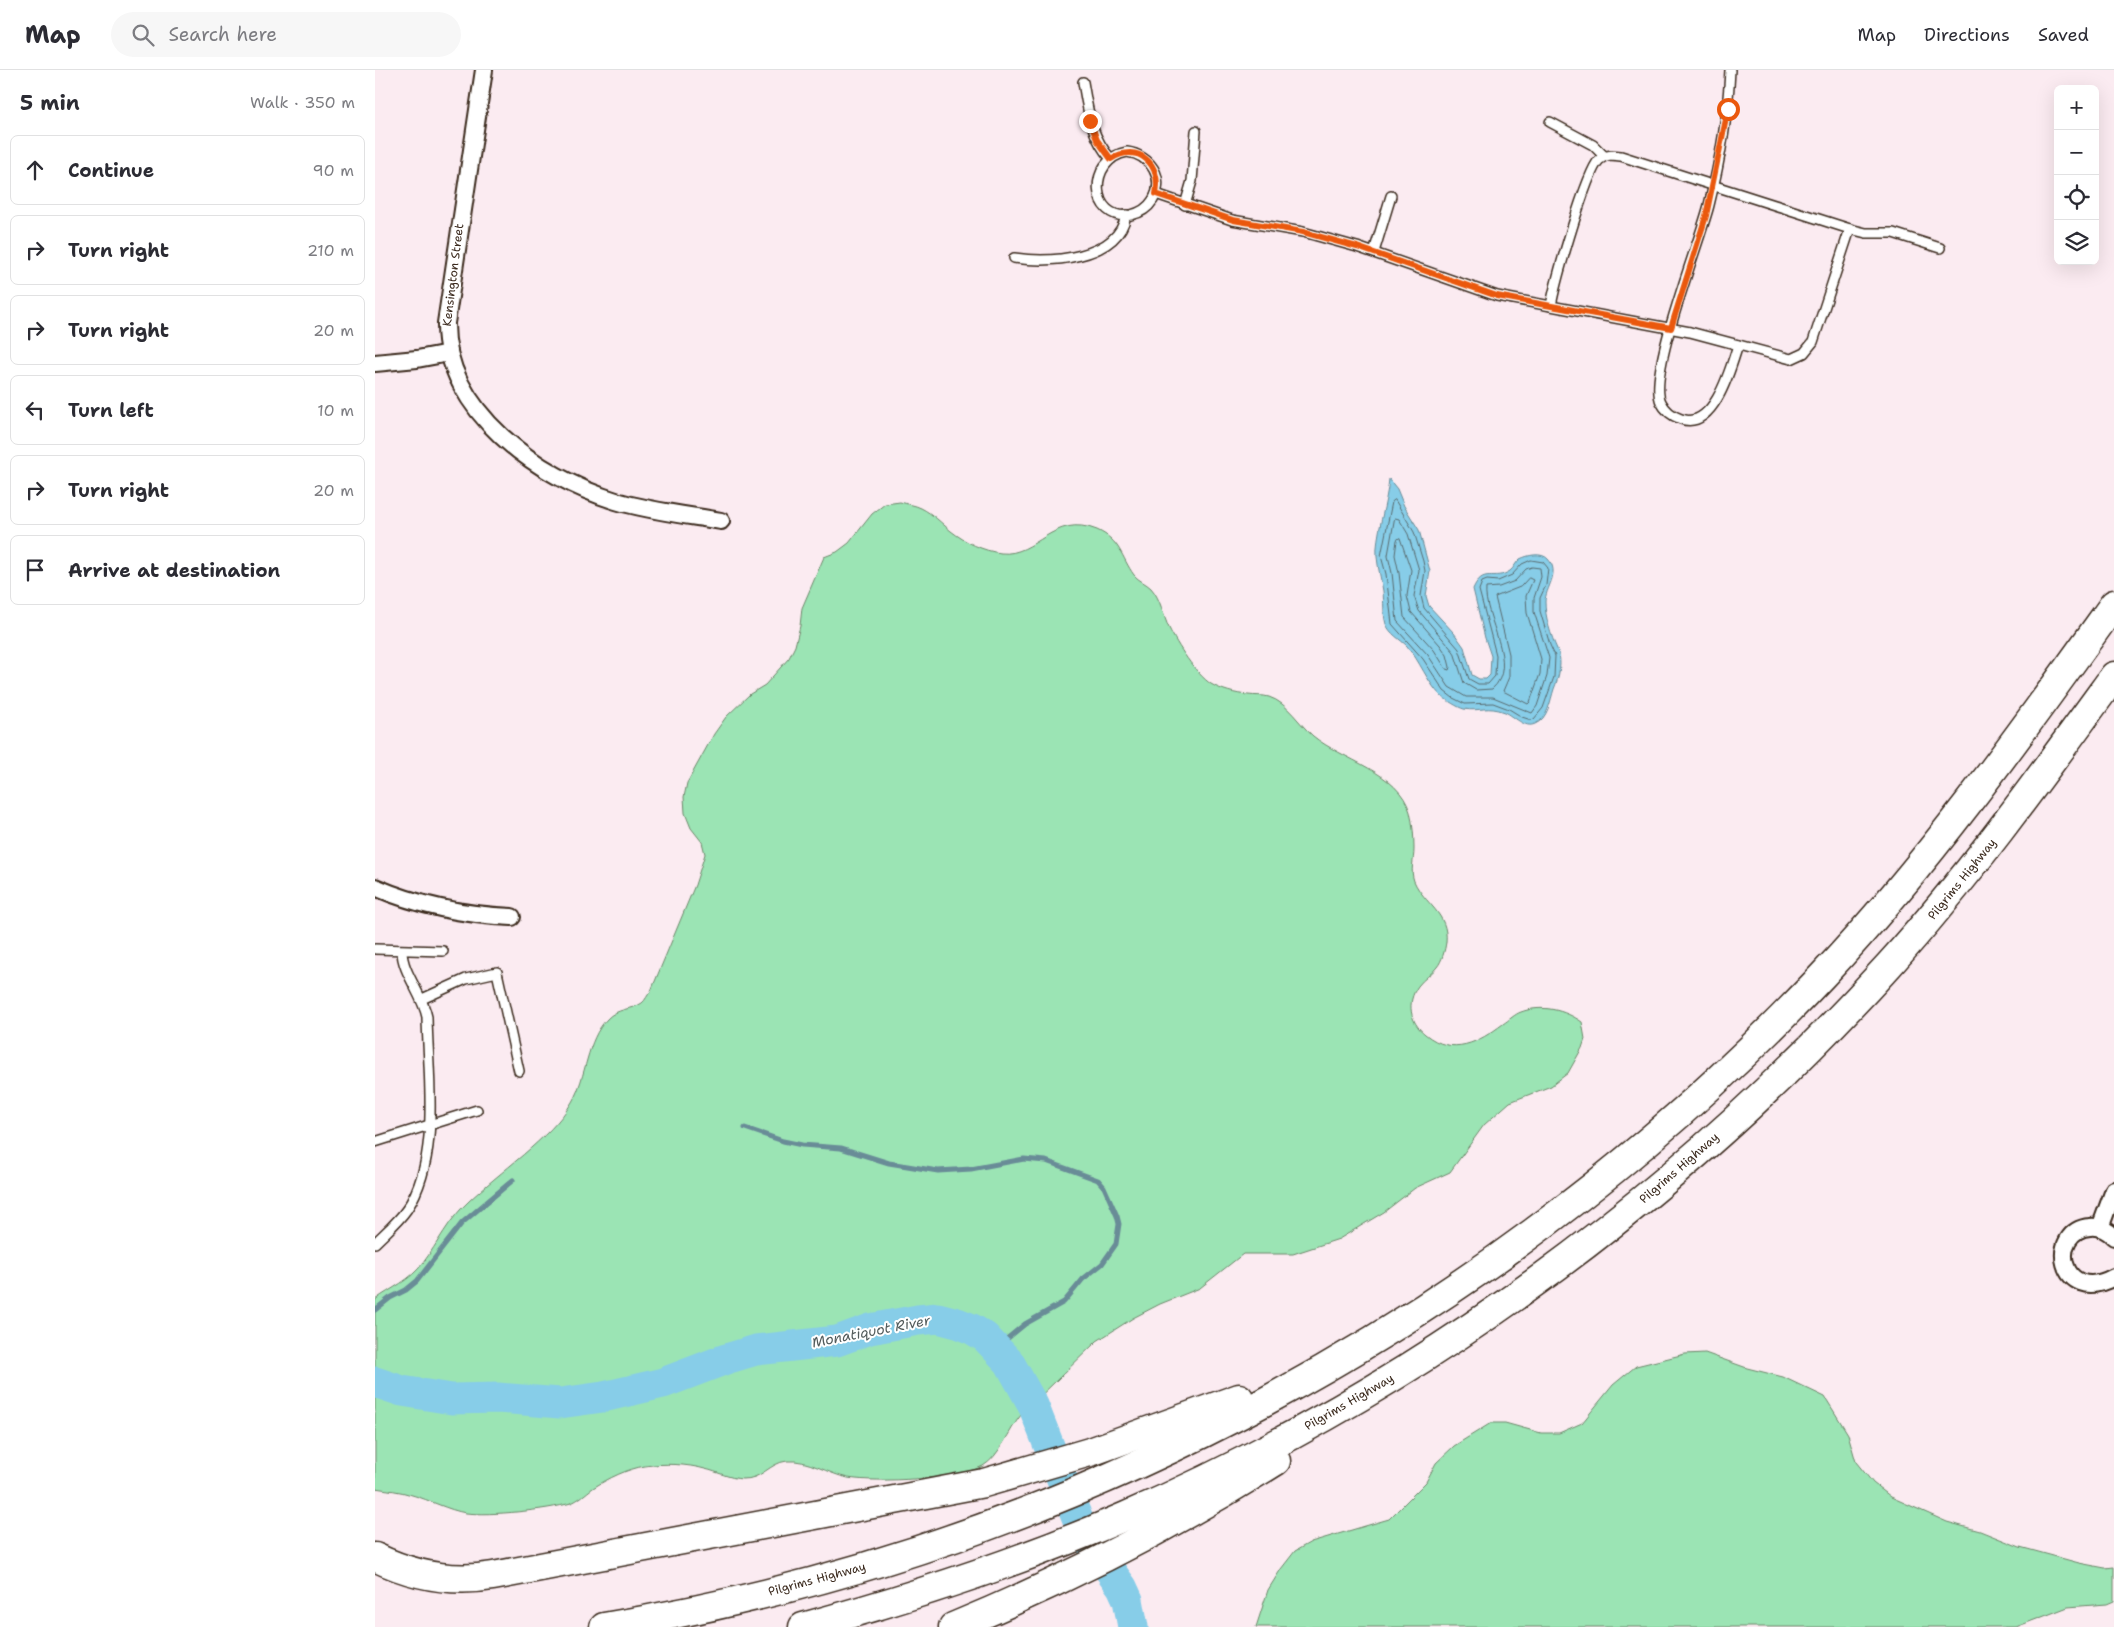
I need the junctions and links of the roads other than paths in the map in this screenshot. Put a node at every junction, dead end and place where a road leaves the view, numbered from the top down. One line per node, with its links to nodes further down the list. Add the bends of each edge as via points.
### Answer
1 (484, 70): 20 (street, Kensington Street, via 447,312)
2 (1730, 70): 8 (lane, via 1728,109)
3 (1083, 82): 7 (lane, via 1093,130 1101,148)
4 (1550, 122): 6 (lane, via 1593,145)
5 (1196, 131): 11 (lane, via 1192,181)
6 (1605, 156): 8 (lane, via 1621,156); 17 (lane, via 1595,165 1589,178)
7 (1111, 159): 9 (lane, via 1127,152 1147,160 1156,175); 12 (lane, via 1098,181 1099,195 1109,210)
8 (1713, 185): 13 (lane); 18 (lane)
9 (1156, 194): 11 (lane); 12 (lane, via 1145,209)
10 (1391, 196): 15 (lane)
11 (1185, 205): 15 (lane, via 1233,220 1303,232)
12 (1126, 215): 16 (lane, via 1119,232 1090,252 1060,260)
13 (1850, 229): 14 (lane, via 1866,233 1893,233); 19 (lane, via 1813,342 1804,353 1798,358 1785,358)
14 (1940, 248)
15 (1374, 252): 17 (lane, via 1483,292)
16 (1014, 258)
17 (1551, 306): 18 (lane)
18 (1671, 328): 19 (lane); 19 (lane, via 1658,381 1658,396 1665,409 1684,420 1698,418 1717,400)
19 (1738, 346)
20 (449, 353): 21 (street, via 417,360); 22 (street, Kensington Street, via 461,385 482,416 550,471 588,491 614,500)
21 (375, 363)
22 (721, 521)
23 (2114, 604): 39 (highway, via 1947,830 1868,926 1809,989 1715,1082 1646,1143 1543,1225)
24 (2114, 676): 40 (highway, Pilgrims Highway, via 1977,861 1896,956 1815,1043 1718,1135 1615,1222 1462,1332 1301,1430 1195,1484)
25 (375, 887): 26 (street, via 448,911)
26 (512, 917)
27 (375, 949): 28 (lane)
28 (402, 951): 29 (lane); 30 (lane, via 403,961)
29 (443, 951)
30 (422, 999): 31 (lane, via 466,979 497,972); 33 (lane, via 427,1017)
31 (519, 1071)
32 (477, 1110): 33 (lane)
33 (429, 1126): 34 (lane); 37 (lane, via 426,1157 411,1202)
34 (375, 1142)
35 (2114, 1190): 36 (street)
36 (2107, 1233): 38 (street, via 2085,1228 2073,1234 2065,1248 2065,1265 2074,1279 2084,1284 2099,1284)
37 (375, 1243)
38 (2114, 1277)
39 (1421, 1310): 41 (highway, via 1265,1387 1093,1451 1010,1476 480,1578 453,1579 428,1575); 42 (highway, Pilgrims Highway, via 1368,1344 1221,1425 1106,1479 1026,1511 905,1554 816,1580 692,1611)
40 (1129, 1529): 43 (highway, via 1043,1549 915,1594); 44 (highway, via 1057,1580)
41 (375, 1557)
42 (604, 1627)
43 (803, 1627)
44 (953, 1627)

